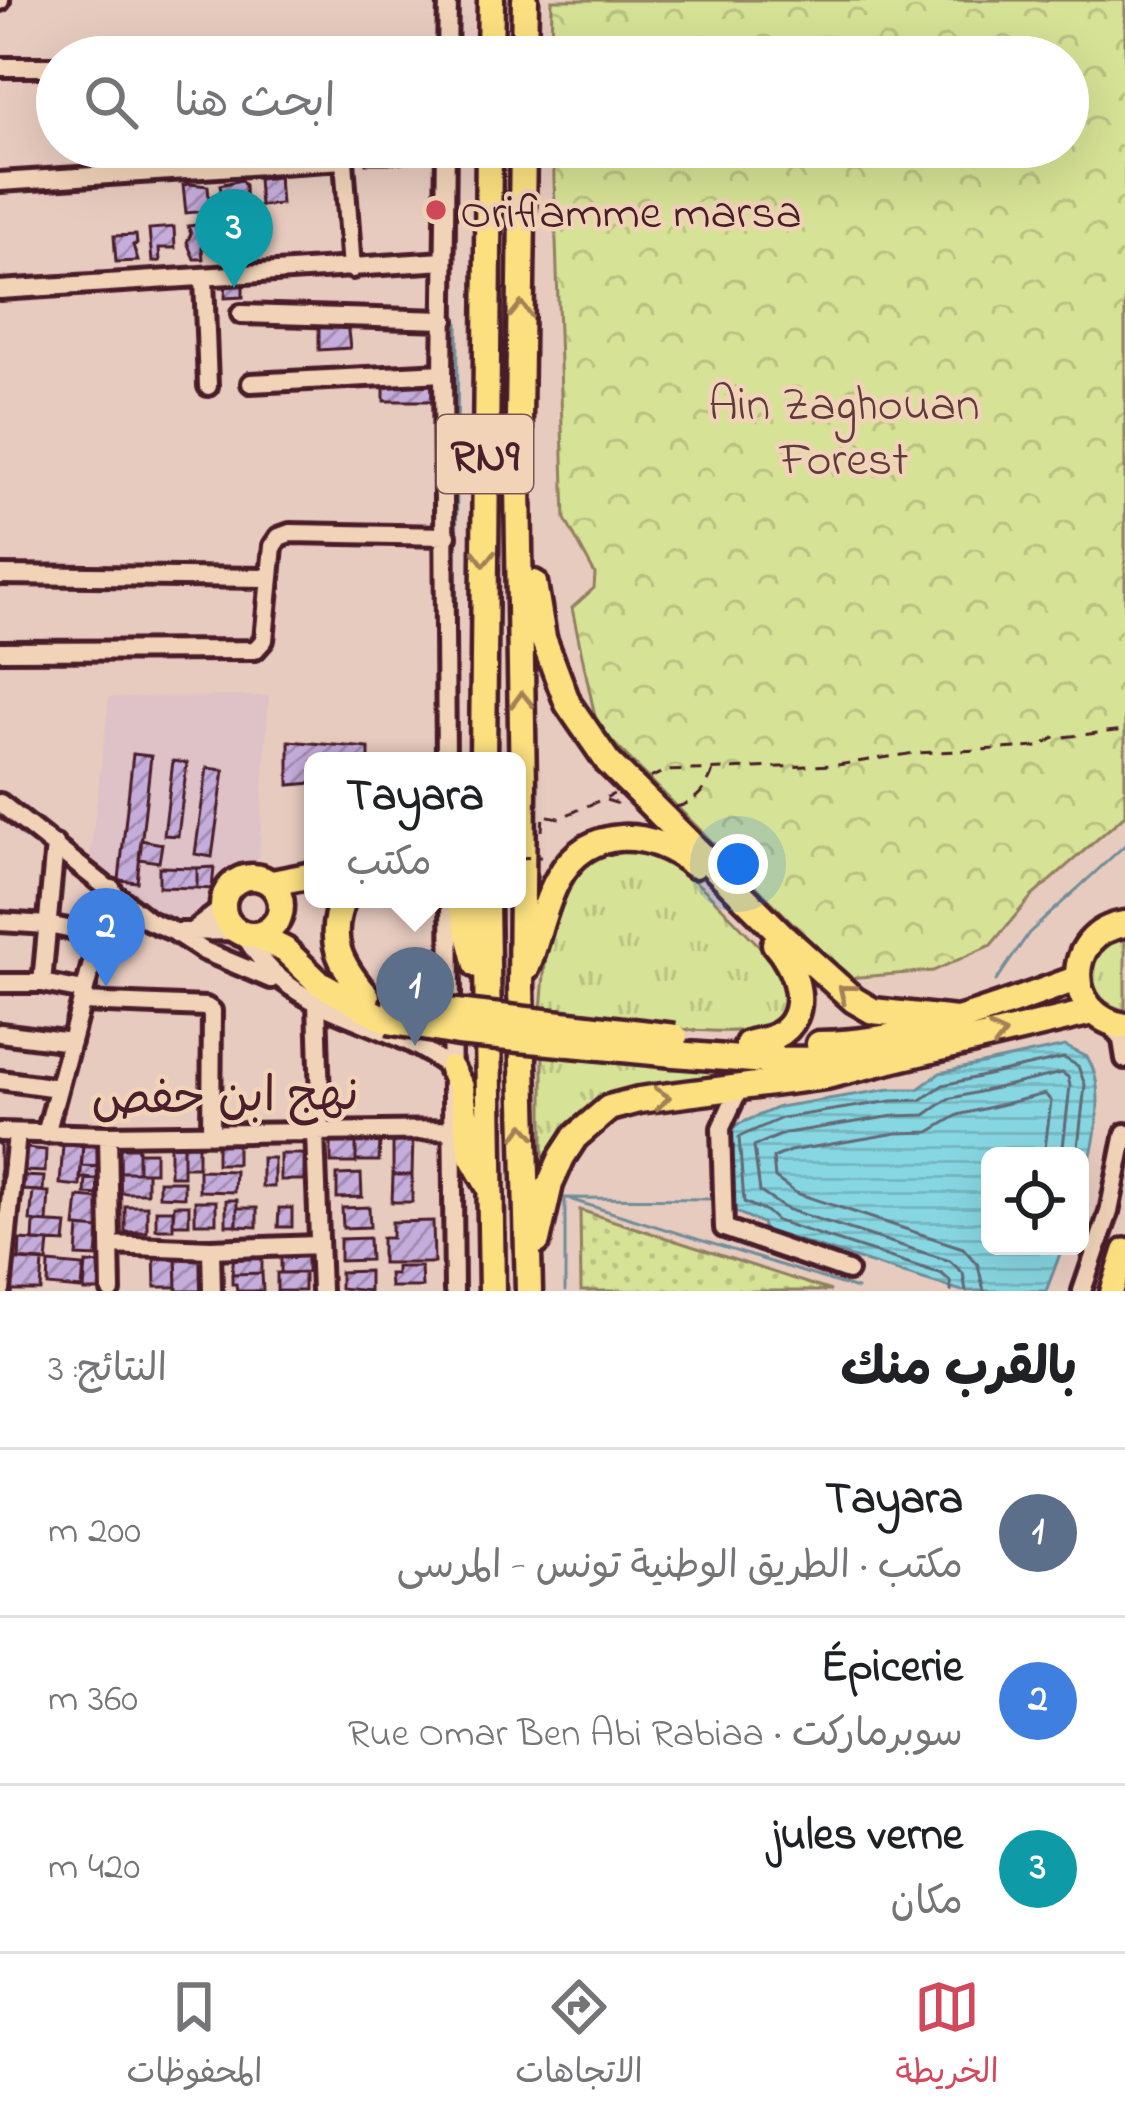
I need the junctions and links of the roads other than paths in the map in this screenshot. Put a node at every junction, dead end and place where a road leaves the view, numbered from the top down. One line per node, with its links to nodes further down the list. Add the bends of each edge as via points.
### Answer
1 (448, 0): 4 (street)
2 (490, 0): 5 (highway)
3 (525, 0): 6 (highway)
4 (447, 36)
5 (490, 36)
6 (524, 36)
7 (36, 67): 8 (street)
8 (0, 68)
9 (166, 168): 14 (street)
10 (344, 168): 16 (street)
11 (446, 168): 15 (street)
12 (489, 168): 29 (highway, RN9, one-way to 29)
13 (523, 168): 24 (highway, RN9, one-way to 13)
14 (0, 182)
15 (444, 261): 16 (street); 20 (street)
16 (352, 269): 17 (street)
17 (204, 278): 18 (street); 23 (street)
18 (0, 290)
19 (241, 314): 20 (street)
20 (445, 320): 21 (street)
21 (443, 373): 22 (street); 25 (street)
22 (251, 383)
23 (208, 386)
24 (518, 484): 33 (highway, RN9, one-way to 24); 62 (highway, one-way to 24, via 873,1011 854,1000 608,762 568,704 543,638)
25 (447, 536): 27 (street, via 290,533 273,546); 30 (street)
26 (0, 575): 27 (street)
27 (270, 578): 28 (street, via 264,640 255,650)
28 (0, 651)
29 (482, 717): 31 (highway); 32 (highway, RN9)
30 (446, 752)
31 (470, 752)
32 (483, 752)
33 (522, 752)
34 (0, 805): 35 (street)
35 (56, 845): 38 (street); 48 (street)
36 (304, 877): 37 (highway)
37 (272, 883): 39 (highway, via 239,880); 45 (highway)
38 (112, 890): 49 (street, via 136,912); 51 (street)
39 (223, 908): 49 (street); 50 (highway)
40 (340, 908): 57 (highway, via 336,952)
41 (453, 908): 70 (street)
42 (461, 908): 59 (highway)
43 (486, 908): 59 (highway)
44 (521, 908): 56 (highway, RN9, one-way to 44)
45 (280, 915): 50 (highway, via 275,925); 57 (highway, via 324,969)
46 (0, 922): 48 (street)
47 (1125, 924): 52 (highway, via 1086,945)
48 (48, 925): 51 (street); 54 (street)
49 (183, 933): 50 (street); 55 (street, via 204,951)
50 (246, 933): 55 (street, via 259,962); 61 (highway, via 284,950 318,982)
51 (97, 935): 58 (street)
52 (1076, 979): 62 (highway); 63 (highway, via 1084,1002)
53 (0, 983): 54 (street)
54 (42, 983): 58 (street)
55 (282, 984): 60 (street)
56 (520, 987): 66 (highway, via 563,870 592,847 638,837 689,861 791,964 795,1012 777,1036); 87 (highway, RN9, one-way to 56)
57 (367, 996): 61 (highway)
58 (83, 997): 65 (street); 79 (street, via 212,1011)
59 (486, 999): 81 (highway)
60 (317, 1003): 70 (street, via 416,1045); 76 (street)
61 (392, 1013): 67 (highway, bridge, via 458,1033)
62 (956, 1020): 66 (highway, via 856,1042)
63 (1109, 1020): 68 (street); 69 (highway, one-way to 63)
64 (0, 1033): 65 (street)
65 (71, 1042): 72 (street)
66 (748, 1044): 67 (highway)
67 (675, 1046): 69 (highway, via 753,1060)
68 (1125, 1059)
69 (894, 1060): 73 (highway)
70 (451, 1069): 74 (street); 81 (highway, via 472,1156)
71 (0, 1080): 72 (street)
72 (58, 1088): 78 (street)
73 (740, 1089): 86 (street, via 721,1128 724,1228); 87 (highway, one-way to 73, via 556,1168 593,1118 639,1100)
74 (452, 1130): 76 (street, نهج ابن حفص); 92 (street)
75 (9, 1133): 78 (street, نهج ابن حفص); 88 (street)
76 (318, 1133): 79 (street, نهج ابن حفص); 83 (street)
77 (1125, 1133): 94 (street)
78 (46, 1134): 80 (street, نهج ابن حفص)
79 (212, 1135): 80 (street, نهج ابن حفص)
80 (108, 1136): 82 (street)
81 (492, 1192): 93 (highway)
82 (110, 1245): 84 (street); 89 (street)
83 (318, 1245): 84 (street); 91 (street)
84 (212, 1249): 90 (street)
85 (1125, 1250): 95 (main road)
86 (848, 1271)
87 (529, 1281)
88 (1, 1291)
89 (111, 1291)
90 (212, 1291)
91 (321, 1291)
92 (454, 1291)
93 (492, 1291)
94 (1082, 1291)
95 (1112, 1291)

